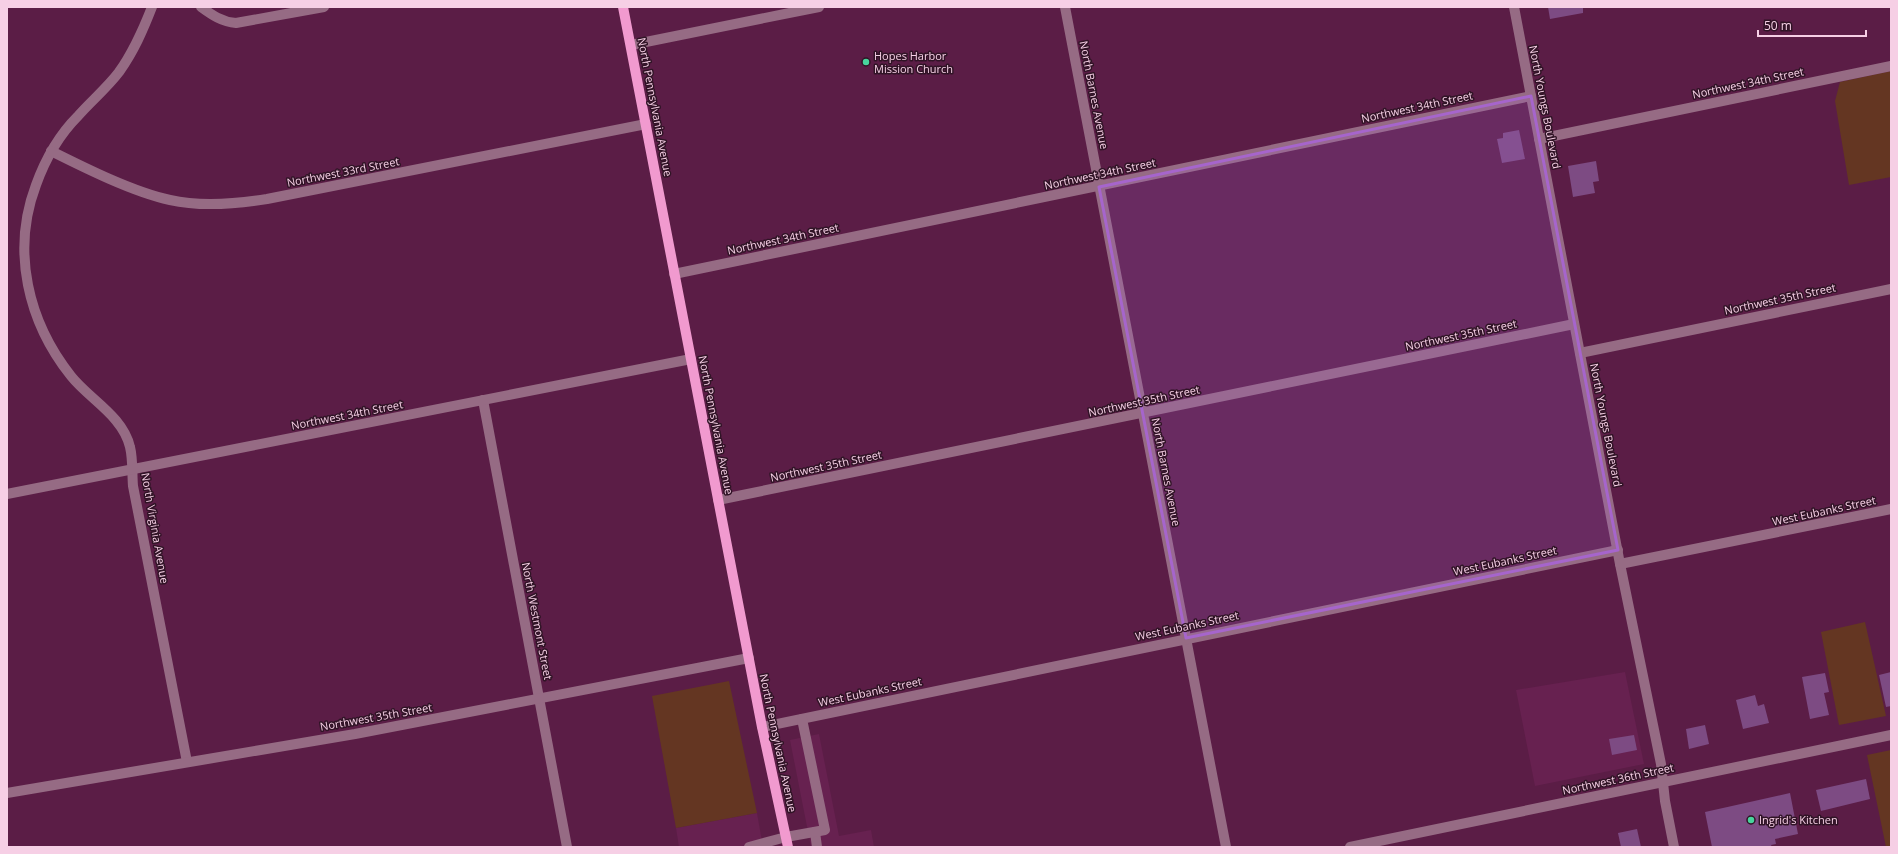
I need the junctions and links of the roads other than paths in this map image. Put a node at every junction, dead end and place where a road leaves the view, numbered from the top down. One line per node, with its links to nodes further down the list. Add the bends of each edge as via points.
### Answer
1 (152, 7): 13 (street, North Virginia Avenue, via 142,34 118,73 76,117)
2 (201, 7): 3 (street, via 218,19 236,24)
3 (324, 7)
4 (623, 7): 8 (main road, North Pennsylvania Avenue)
5 (819, 7): 8 (street)
6 (1065, 7): 14 (street, North Barnes Avenue)
7 (1514, 7): 10 (street, North Youngs Boulevard)
8 (631, 45): 11 (main road, North Pennsylvania Avenue)
9 (1891, 66): 12 (street, Northwest 34th Street)
10 (1531, 96): 12 (street, North Youngs Boulevard); 14 (street, Northwest 34th Street)
11 (646, 124): 13 (street, Northwest 33rd Street, via 267,199 201,204 148,194); 15 (main road, North Pennsylvania Avenue)
12 (1539, 139): 17 (street, North Youngs Boulevard)
13 (51, 151): 22 (street, North Virginia Avenue, via 35,186 25,229 26,279 31,302 43,334 71,377 121,427 130,447)
14 (1099, 187): 15 (street, Northwest 34th Street); 21 (street, North Barnes Avenue)
15 (674, 274): 19 (main road, North Pennsylvania Avenue)
16 (1891, 289): 18 (street, Northwest 35th Street)
17 (1574, 324): 18 (street, North Youngs Boulevard); 21 (street, Northwest 35th Street)
18 (1580, 353): 26 (street, North Youngs Boulevard)
19 (691, 359): 20 (street, Northwest 34th Street); 24 (main road, North Pennsylvania Avenue)
20 (483, 400): 22 (street, Northwest 34th Street); 30 (street, North Westmont Street)
21 (1143, 414): 24 (street, Northwest 35th Street); 28 (street, North Barnes Avenue)
22 (132, 469): 23 (street, Northwest 34th Street); 34 (street, North Virginia Avenue)
23 (7, 494)
24 (718, 500): 29 (main road, North Pennsylvania Avenue)
25 (1891, 509): 27 (street, West Eubanks Street)
26 (1618, 550): 27 (street, North Youngs Boulevard); 28 (street, West Eubanks Street)
27 (1620, 564): 35 (street, North Youngs Boulevard)
28 (1186, 638): 31 (street, West Eubanks Street); 42 (street, North Barnes Avenue)
29 (748, 658): 30 (street, Northwest 35th Street); 32 (main road, North Pennsylvania Avenue)
30 (539, 699): 34 (street, Northwest 35th Street, via 355,734); 39 (street, North Westmont Street)
31 (802, 719): 32 (street, West Eubanks Street); 37 (street, via 825,830)
32 (762, 727): 38 (main road, North Pennsylvania Avenue)
33 (1891, 735): 35 (street, Northwest 36th Street)
34 (187, 762): 36 (street, Northwest 35th Street)
35 (1663, 782): 43 (street, Northwest 36th Street); 44 (street, North Youngs Boulevard)
36 (7, 793)
37 (815, 832): 38 (street); 41 (street)
38 (787, 842): 40 (street)
39 (568, 847)
40 (749, 847)
41 (817, 847)
42 (1226, 847)
43 (1350, 847)
44 (1674, 847)

